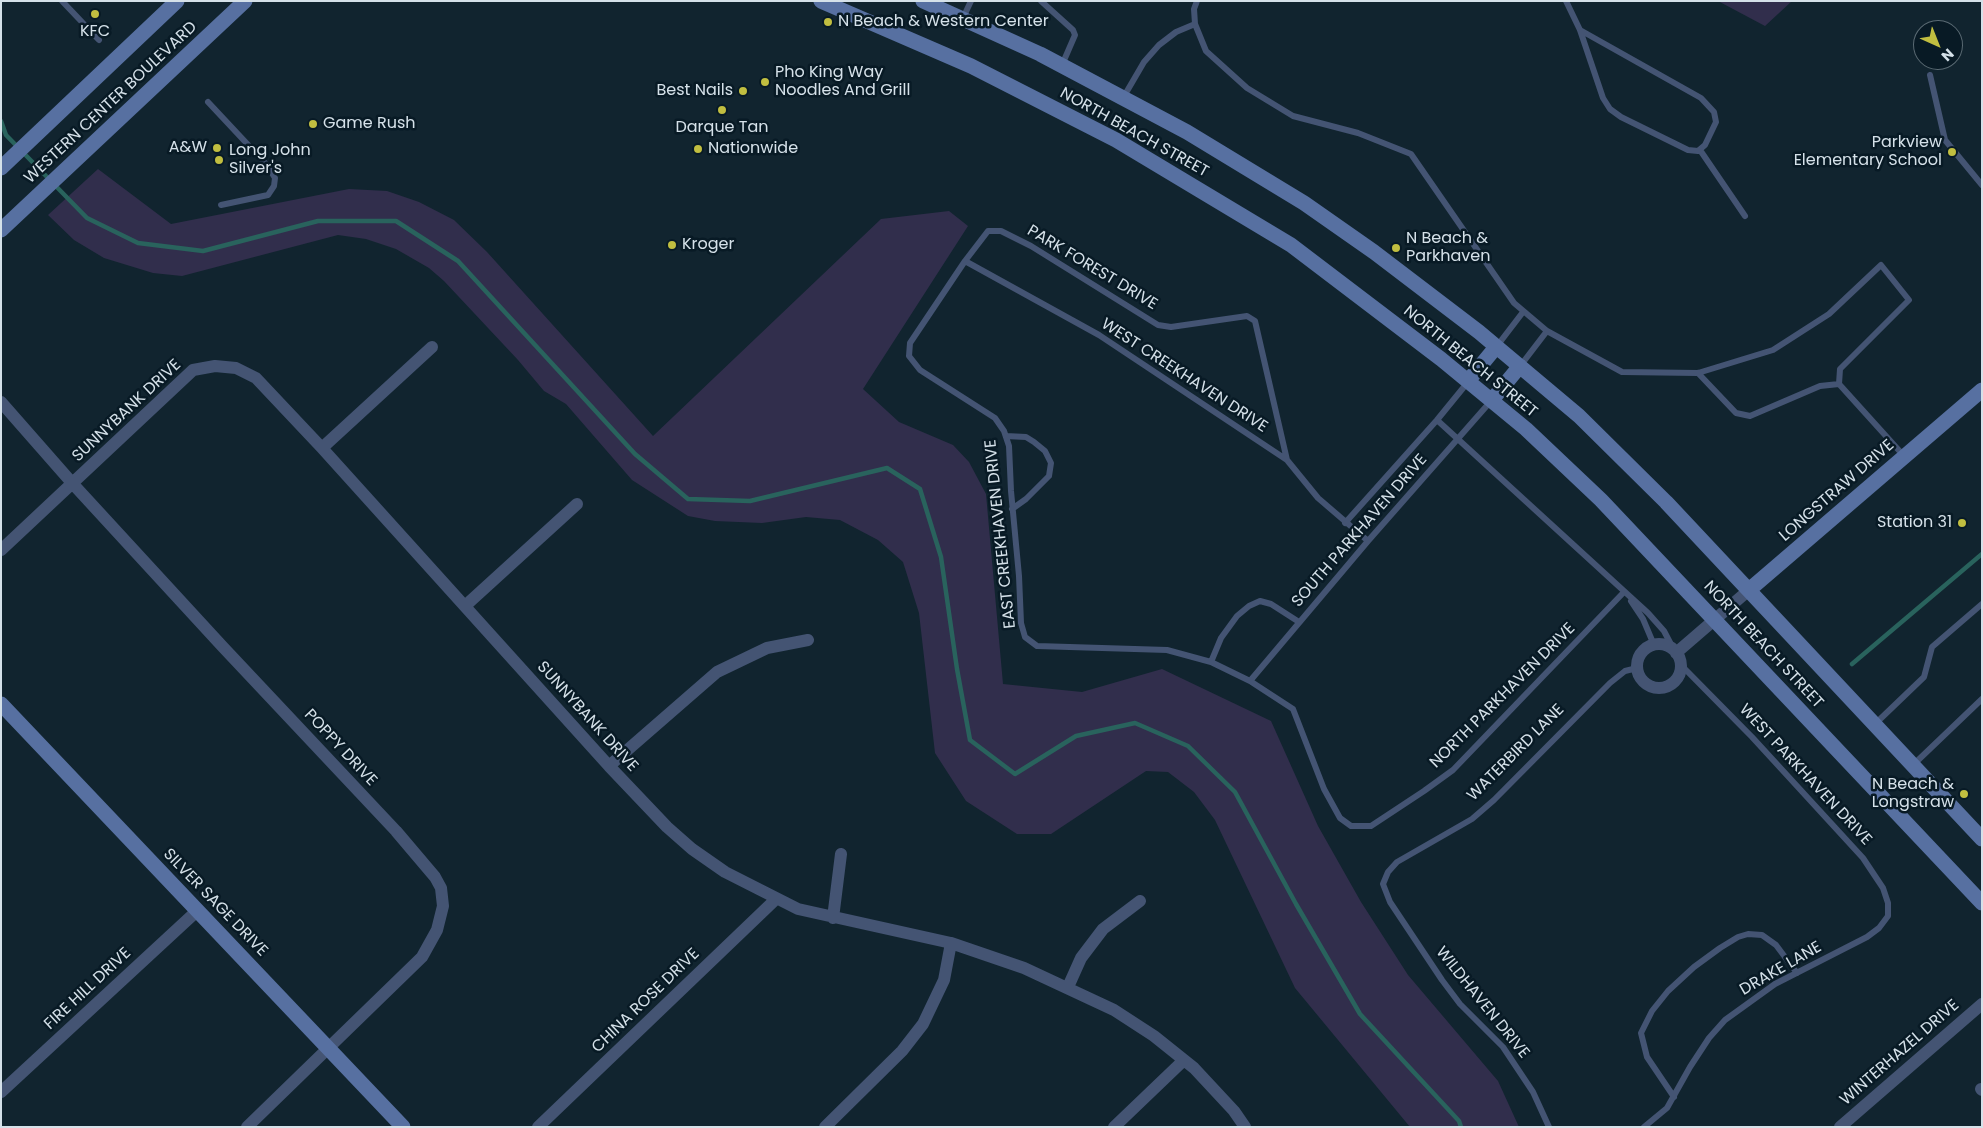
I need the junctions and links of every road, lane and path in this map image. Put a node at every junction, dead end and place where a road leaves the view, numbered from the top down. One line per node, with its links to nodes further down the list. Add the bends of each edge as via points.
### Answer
1 (62, 1): 13 (lane)
2 (177, 1): 19 (main road, WESTERN CENTER BOULEVARD)
3 (246, 1): 23 (main road, WESTERN CENTER BOULEVARD)
4 (821, 1): 31 (main road, NORTH BEACH STREET, via 971,66 1116,140 1291,245)
5 (924, 1): 10 (main road, NORTH BEACH STREET)
6 (972, 1): 10 (lane)
7 (1042, 1): 14 (lane, via 1075,35)
8 (1197, 1): 11 (lane)
9 (1566, 1): 12 (lane)
10 (962, 19): 14 (main road, NORTH BEACH STREET)
11 (1195, 24): 16 (lane, via 1176,32 1159,45 1144,62); 25 (lane, via 1206,50 1247,88 1293,116 1358,133 1411,154)
12 (1580, 30): 18 (lane, via 1603,98 1610,109 1688,150); 18 (lane, via 1701,98 1714,112 1716,122)
13 (99, 40)
14 (1062, 65): 16 (main road, NORTH BEACH STREET)
15 (1930, 75): 20 (lane, via 1945,140)
16 (1123, 98): 28 (main road, NORTH BEACH STREET, via 1187,132 1304,203 1374,252)
17 (208, 102): 21 (lane, via 266,164 275,178 268,195)
18 (1700, 150): 22 (lane)
19 (1, 168)
20 (1982, 185)
21 (221, 205)
22 (1745, 216)
23 (1, 230)
24 (965, 261): 37 (lane, EAST CREEKHAVEN DRIVE, via 910,343 909,356 920,370 995,418); 41 (lane, WEST CREEKHAVEN DRIVE, via 1099,335); 41 (lane, PARK FOREST DRIVE, via 988,231 1001,231 1031,246 1158,325 1171,327 1247,316 1255,321)
25 (1523, 312): 26 (lane); 28 (lane)
26 (1547, 331): 29 (lane); 30 (lane, via 1622,372)
27 (432, 347): 39 (street)
28 (1496, 347): 29 (main road, NORTH BEACH STREET); 31 (main road)
29 (1520, 366): 34 (main road); 48 (main road, NORTH BEACH STREET, via 1579,416)
30 (1698, 373): 32 (lane, via 1736,413 1750,416 1820,386); 32 (lane, via 1773,350 1829,314 1881,265 1909,300 1840,369)
31 (1468, 381): 34 (main road, NORTH BEACH STREET); 36 (lane, SOUTH PARKHAVEN DRIVE)
32 (1839, 384): 40 (lane)
33 (1982, 390): 40 (main road, LONGSTRAW DRIVE)
34 (1492, 400): 38 (lane, SOUTH PARKHAVEN DRIVE); 52 (main road, NORTH BEACH STREET, via 1602,500)
35 (1, 402): 42 (street, POPPY DRIVE)
36 (1436, 420): 38 (lane, WEST PARKHAVEN DRIVE); 45 (lane, SOUTH PARKHAVEN DRIVE)
37 (1006, 436): 44 (lane, EAST CREEKHAVEN DRIVE); 44 (lane, via 1034,442 1051,463 1048,476 1026,500)
38 (1458, 439): 46 (lane, SOUTH PARKHAVEN DRIVE); 49 (lane, WEST PARKHAVEN DRIVE)
39 (322, 448): 42 (street, SUNNYBANK DRIVE, via 256,378 236,368 215,366 193,370); 51 (street, SUNNYBANK DRIVE)
40 (1904, 456): 48 (main road, LONGSTRAW DRIVE)
41 (1287, 460): 45 (lane, WEST CREEKHAVEN DRIVE, via 1318,498)
42 (73, 484): 47 (street, SUNNYBANK DRIVE); 78 (street, POPPY DRIVE, via 396,831 441,888 443,906 437,930 422,958)
43 (578, 504): 51 (street)
44 (1012, 509): 57 (lane, EAST CREEKHAVEN DRIVE, via 1022,623 1025,636 1037,646 1167,650)
45 (1345, 523): 46 (lane, WEST CREEKHAVEN DRIVE)
46 (1368, 541): 53 (lane, SOUTH PARKHAVEN DRIVE)
47 (1, 550)
48 (1749, 590): 52 (street, LONGSTRAW DRIVE); 62 (main road, NORTH BEACH STREET)
49 (1624, 592): 55 (lane, WEST PARKHAVEN DRIVE, via 1643,619); 56 (lane, WEST PARKHAVEN DRIVE, via 1648,612); 59 (lane, NORTH PARKHAVEN DRIVE, via 1453,770 1371,826 1352,826 1340,818 1324,789 1293,709)
50 (1982, 604): 62 (lane, via 1932,647 1924,677)
51 (465, 606): 64 (street, SUNNYBANK DRIVE)
52 (1716, 620): 56 (street); 70 (main road, NORTH BEACH STREET)
53 (1299, 622): 57 (lane, via 1271,604 1260,601 1237,616 1221,638); 59 (lane, SOUTH PARKHAVEN DRIVE)
54 (808, 640): 64 (street, via 767,648 717,672)
55 (1654, 645): 56 (street, via 1666,646); 58 (street, via 1639,656)
56 (1678, 657): 58 (street, via 1680,671 1675,682 1664,688 1651,687 1641,680); 72 (lane, WEST PARKHAVEN DRIVE, via 1863,858 1883,888)
57 (1211, 662): 59 (lane)
58 (1637, 668): 67 (lane, WATERBIRD LANE, via 1625,671 1610,683 1472,819 1404,858)
59 (1250, 681)
60 (1982, 699): 63 (lane)
61 (1, 704): 71 (main road, SILVER SAGE DRIVE)
62 (1875, 724): 63 (main road, NORTH BEACH STREET)
63 (1913, 765): 65 (main road, NORTH BEACH STREET)
64 (609, 766): 68 (street, SUNNYBANK DRIVE, via 667,828 692,849 725,872)
65 (1982, 839)
66 (841, 854): 73 (street)
67 (1388, 872): 88 (lane, WILDHAVEN DRIVE, via 1383,884 1390,902 1460,1004 1503,1047 1533,1092)
68 (776, 899): 73 (street, SUNNYBANK DRIVE, via 798,909); 84 (street, CHINA ROSE DRIVE)
69 (1140, 901): 76 (street, via 1103,929 1081,958)
70 (1982, 903)
71 (198, 910): 78 (main road, SILVER SAGE DRIVE); 80 (street, FIRE HILL DRIVE)
72 (1888, 916): 75 (lane, DRAKE LANE, via 1867,937)
73 (833, 918): 74 (street, SUNNYBANK DRIVE)
74 (951, 943): 76 (street, SUNNYBANK DRIVE); 85 (street, via 944,980 923,1024 902,1051)
75 (1798, 973): 81 (lane, DRAKE LANE, via 1775,984 1725,1020 1709,1038); 81 (lane, via 1776,945 1762,935 1748,934 1738,936 1694,966 1668,991 1652,1011 1641,1033 1647,1057)
76 (1068, 987): 79 (street, SUNNYBANK DRIVE, via 1114,1010)
77 (1982, 1004): 90 (street, WINTERHAZEL DRIVE)
78 (329, 1048): 82 (street, POPPY DRIVE); 83 (main road, SILVER SAGE DRIVE)
79 (1184, 1060): 86 (street); 87 (street, SUNNYBANK DRIVE, via 1234,1111)
80 (1, 1092)
81 (1674, 1097): 89 (lane, DRAKE LANE, via 1667,1108)
82 (247, 1127)
83 (403, 1127)
84 (538, 1127)
85 (825, 1127)
86 (1114, 1127)
87 (1245, 1127)
88 (1549, 1127)
89 (1644, 1127)
90 (1840, 1127)

